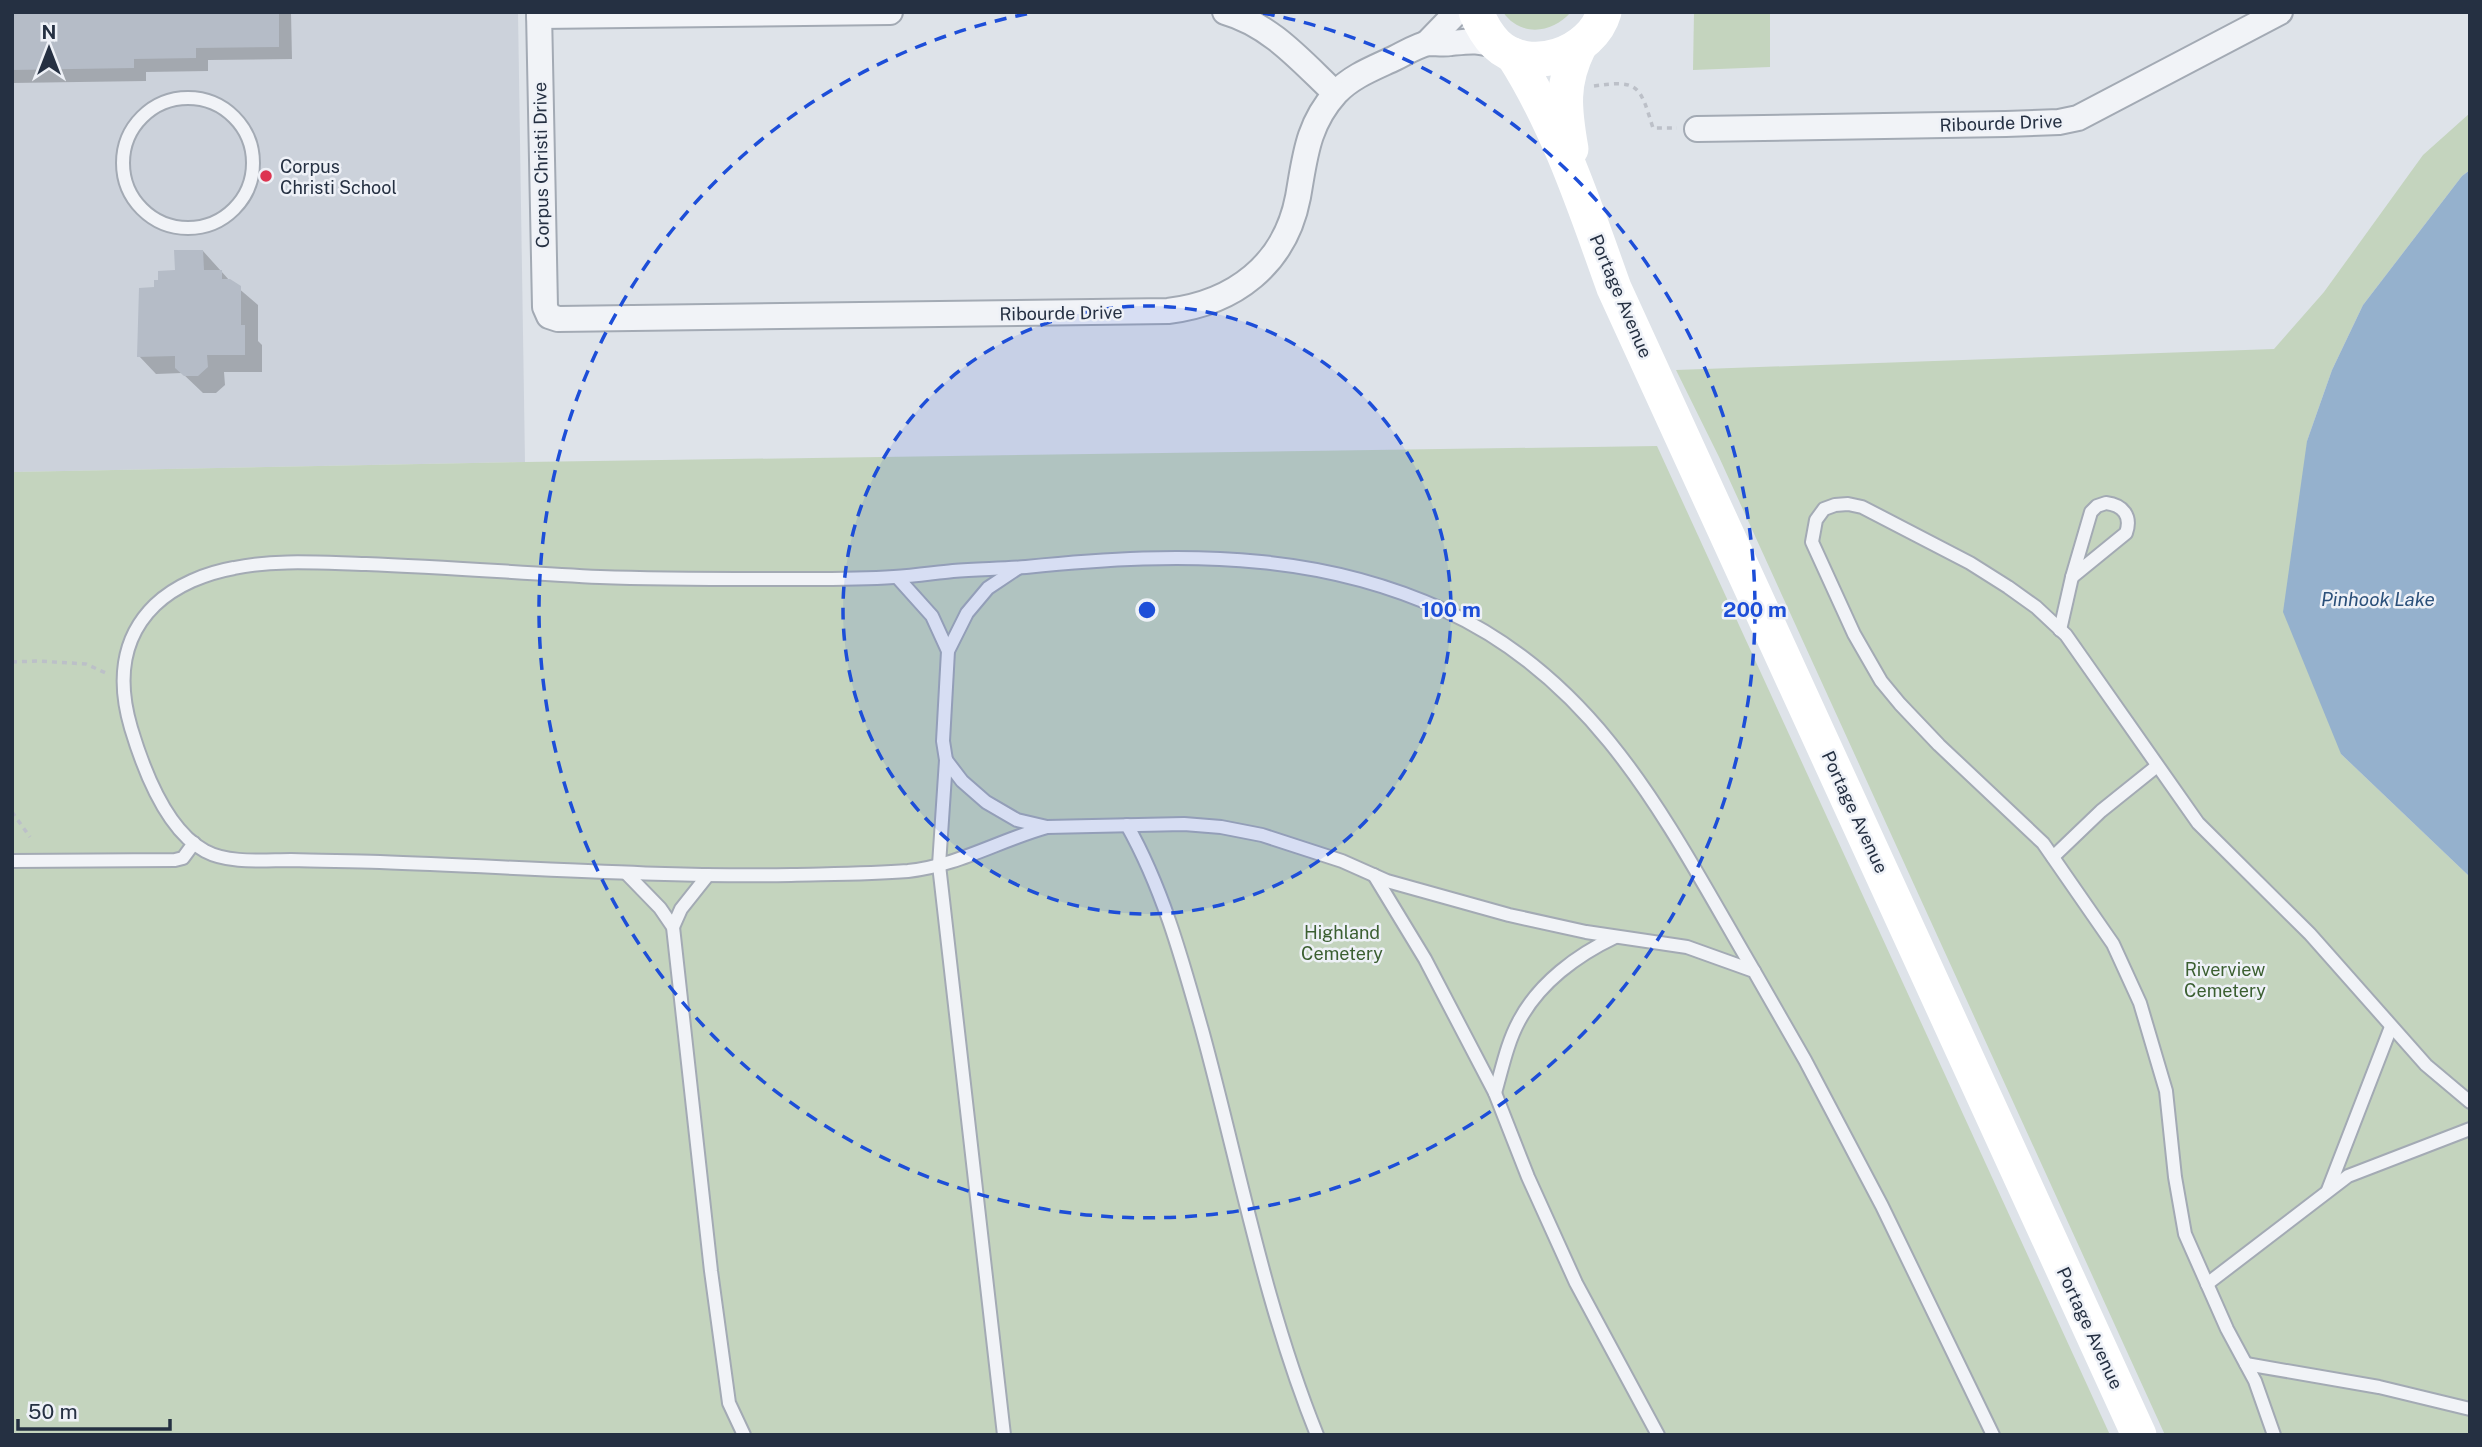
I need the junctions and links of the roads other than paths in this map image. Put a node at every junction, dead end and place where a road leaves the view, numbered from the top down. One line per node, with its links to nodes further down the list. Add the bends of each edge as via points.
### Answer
1 (890, 12): 7 (street)
2 (1225, 12): 11 (street, via 1276,37)
3 (1457, 12): 8 (street, Ribourde Drive)
4 (1476, 12): 10 (main road, Portage Avenue, via 1484,29)
5 (1604, 12): 9 (main road, Portage Avenue, via 1593,34)
6 (2280, 12): 12 (street, Ribourde Drive, via 2078,118 2059,122)
7 (539, 14): 15 (street, Corpus Christi Drive, via 544,307)
8 (1427, 44): 10 (street, Ribourde Drive, via 1474,40); 11 (street, Ribourde Drive, via 1359,74)
9 (1579, 47): 10 (main road, via 1558,57 1536,59); 14 (main road, Portage Avenue, via 1568,68 1565,91)
10 (1505, 50): 14 (main road, Portage Avenue, via 1527,77)
11 (1335, 93): 15 (street, Ribourde Drive, via 1310,136 1295,211 1280,246 1237,290 1193,308 790,318 558,320)
12 (1697, 129)
13 (249, 136): 13 (lane, via 235,116 215,103 191,97 167,101 146,113 131,131 123,154 124,178 134,200 151,218 173,227 198,228 220,220 239,205 251,184 254,160)
14 (1577, 187): 48 (main road, Portage Avenue, via 1614,288)
15 (549, 316)
16 (1019, 567): 17 (lane); 20 (lane, via 988,588 967,613); 34 (lane, via 1093,559 1265,562 1375,584 1486,631 1533,663 1616,749 1647,789)
17 (897, 577): 20 (lane, via 932,616); 25 (lane, via 668,579 328,563 240,566 210,573 155,606 129,643 123,664 129,722 148,775 179,830)
18 (2072, 577): 18 (lane, via 2091,512 2106,503 2124,509 2126,533); 19 (lane)
19 (2060, 630): 22 (lane); 26 (lane, via 2036,607 1970,563 1862,507 1835,505 1824,509 1816,520 1812,542 1881,681)
20 (948, 651): 21 (lane)
21 (946, 760): 24 (lane, via 986,802 1017,820); 28 (lane)
22 (2157, 766): 26 (lane); 35 (lane, via 2198,824 2310,934)
23 (1127, 825): 24 (lane); 31 (lane, via 1184,824 1262,835); 45 (lane, via 1143,853 1182,958 1271,1298)
24 (1047, 827): 28 (lane)
25 (194, 843): 27 (lane, via 183,858 175,860); 29 (lane, via 209,854 236,860)
26 (2053, 857): 40 (lane, via 2106,933 2140,1003 2166,1091 2185,1234)
27 (12, 861)
28 (939, 865): 30 (lane, via 841,874); 44 (lane)
29 (626, 873): 30 (lane); 32 (lane)
30 (708, 875): 32 (lane)
31 (1374, 876): 33 (lane, via 1509,915); 36 (lane, via 1425,959)
32 (673, 927): 43 (lane, via 725,1377 729,1403)
33 (1616, 936): 34 (lane, via 1687,947); 36 (lane, via 1589,950 1531,1001 1518,1023)
34 (1754, 971): 47 (lane, via 1882,1206)
35 (2391, 1027): 37 (lane); 39 (lane)
36 (1495, 1093): 46 (lane, via 1570,1271)
37 (2470, 1102)
38 (2470, 1129): 39 (lane, via 2348,1177)
39 (2328, 1190): 40 (lane)
40 (2207, 1284): 41 (lane)
41 (2246, 1364): 42 (lane, via 2379,1387); 49 (lane)
42 (2470, 1409)
43 (744, 1435)
44 (1004, 1435)
45 (1317, 1435)
46 (1658, 1435)
47 (1993, 1435)
48 (2139, 1435)
49 (2274, 1435)

